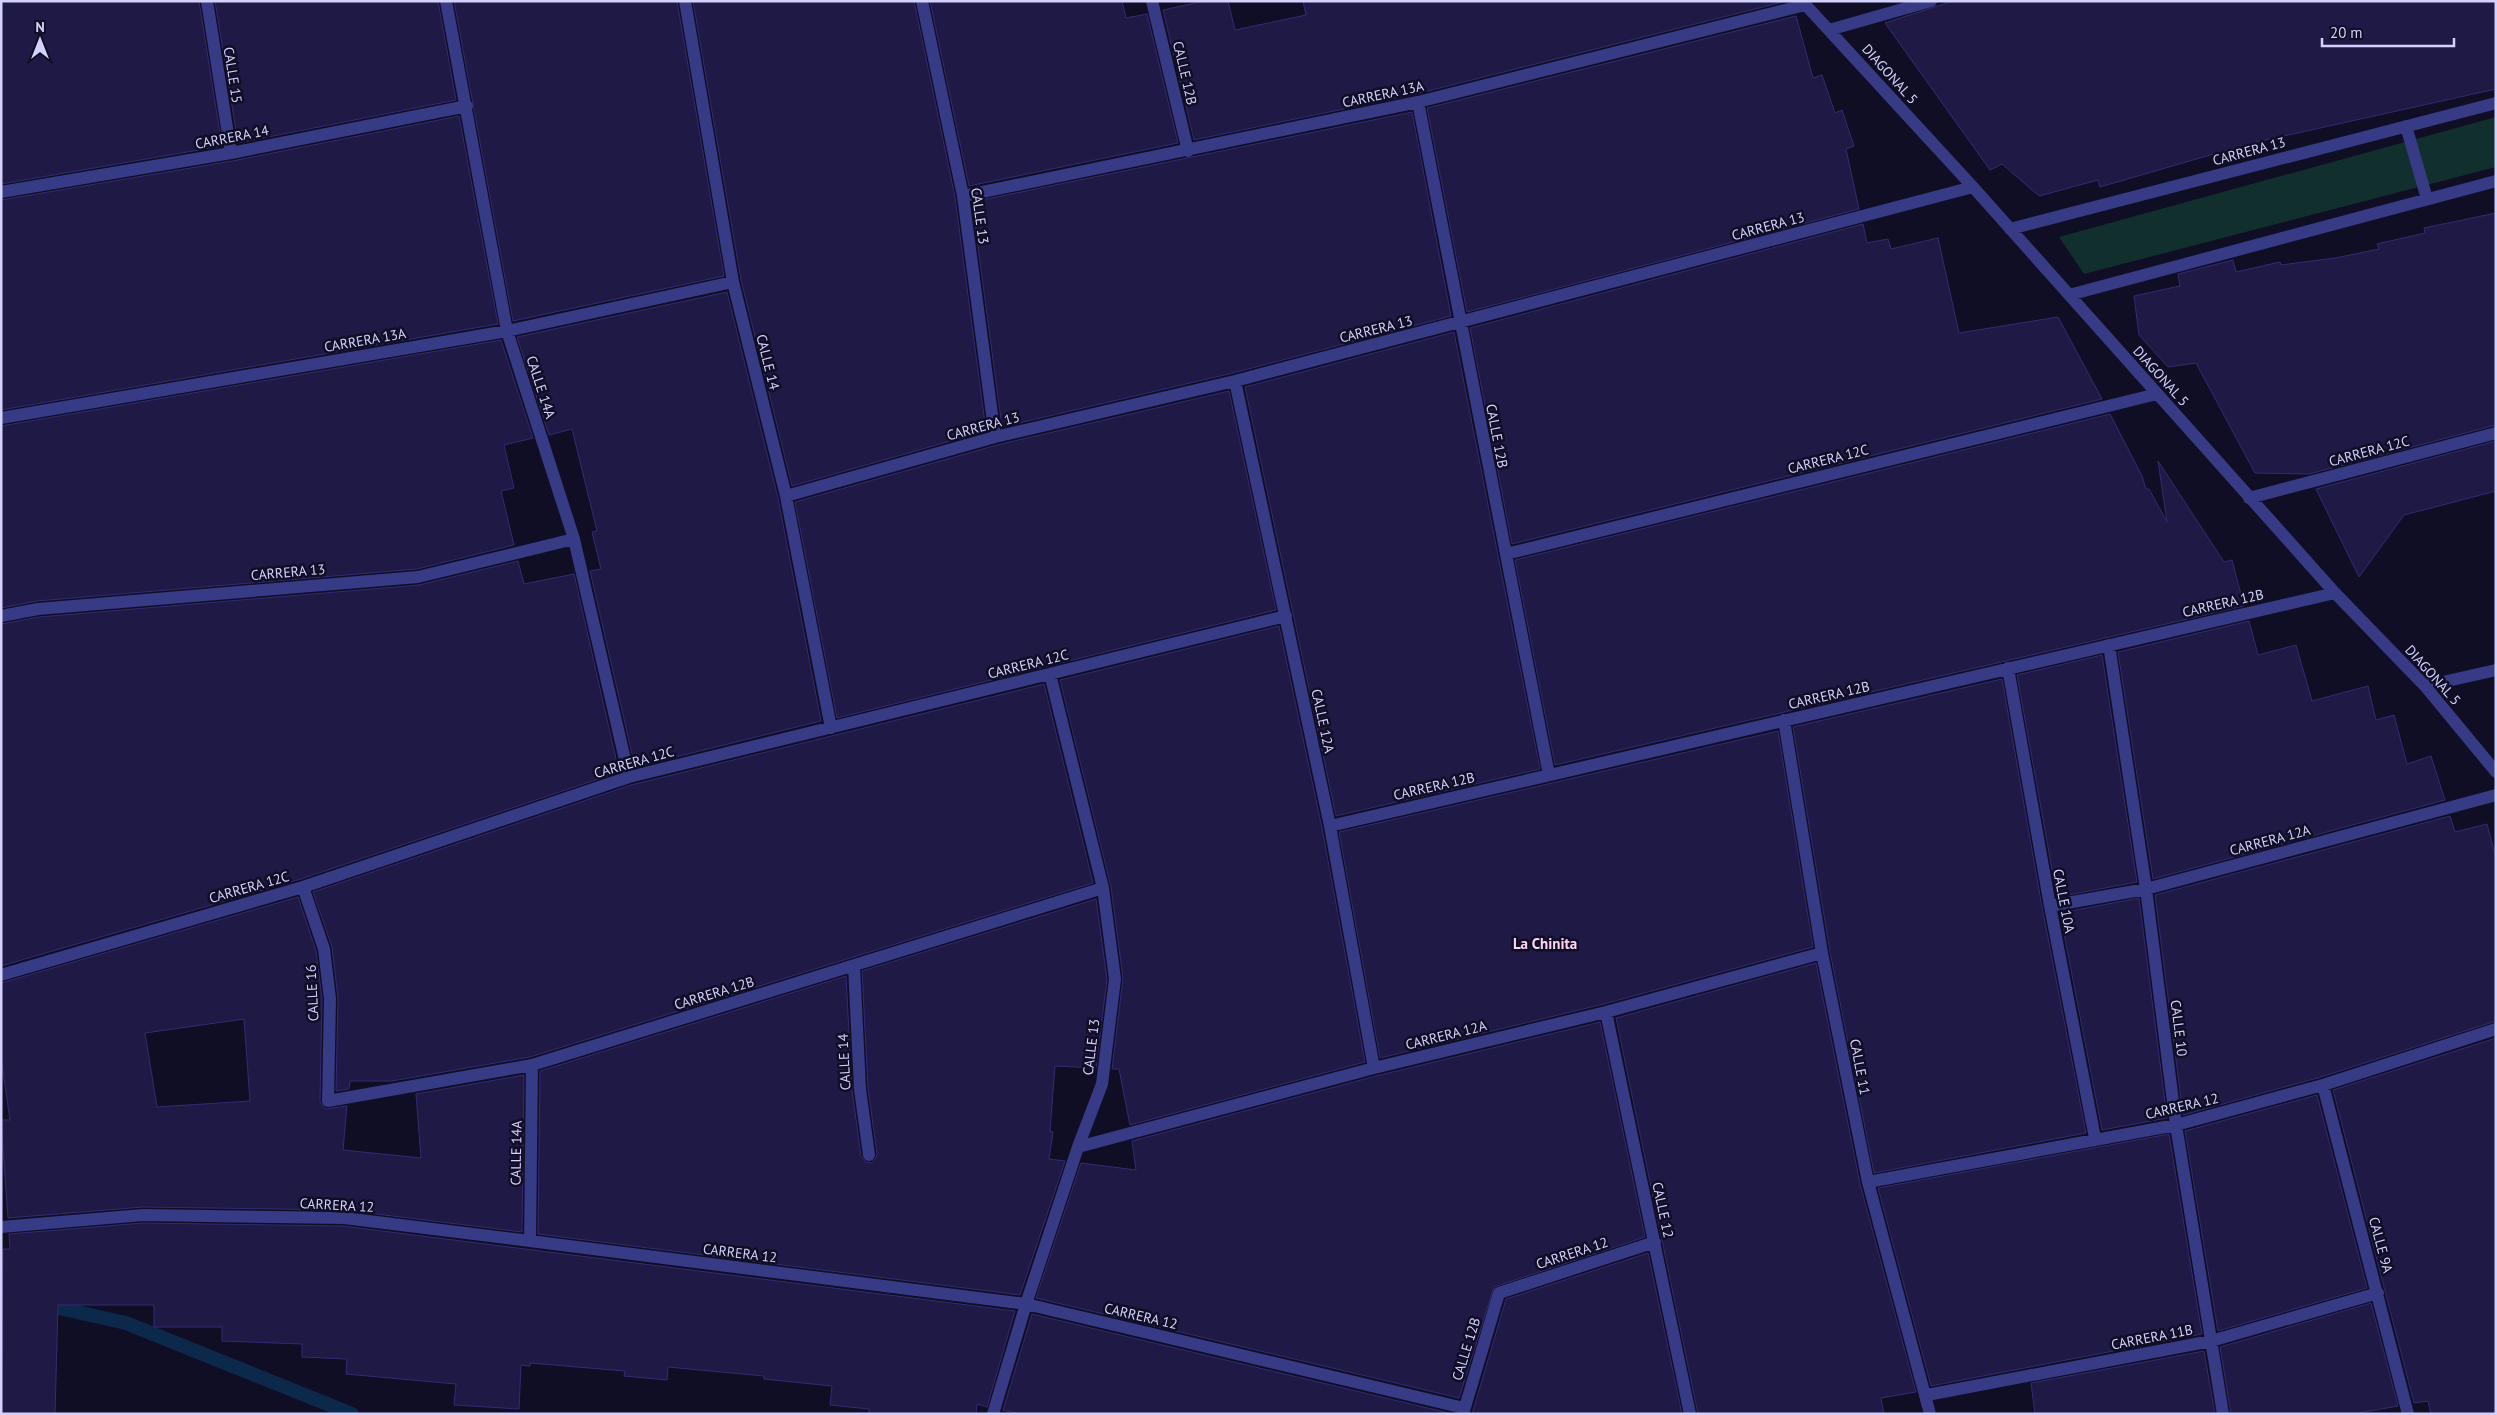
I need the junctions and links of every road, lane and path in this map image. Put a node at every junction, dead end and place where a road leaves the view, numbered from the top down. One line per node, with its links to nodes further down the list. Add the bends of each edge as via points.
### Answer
1 (207, 1): 14 (street, CALLE 15)
2 (446, 1): 11 (street, CALLE 14A)
3 (686, 1): 21 (street, CALLE 14)
4 (922, 1): 18 (street, CALLE 13)
5 (1152, 1): 13 (street, CALLE 12B)
6 (1931, 1): 8 (street)
7 (1803, 3): 8 (street, DIAGONAL 5); 9 (street, CARRERA 13A)
8 (1829, 30): 16 (street, DIAGONAL 5)
9 (1418, 102): 13 (street, CARRERA 13A); 23 (street, CALLE 12B)
10 (2496, 103): 12 (street, CARRERA 13)
11 (466, 106): 14 (street, CARRERA 14); 24 (street, CALLE 14A)
12 (2406, 126): 19 (street); 20 (street, CARRERA 13)
13 (1188, 152): 18 (street, CARRERA 13A)
14 (231, 153): 17 (street, CARRERA 14)
15 (2496, 181): 19 (street)
16 (1973, 187): 20 (street, DIAGONAL 5); 23 (street, CARRERA 13)
17 (1, 192)
18 (963, 196): 29 (street, CALLE 13)
19 (2427, 199): 22 (street)
20 (2010, 229): 22 (street, DIAGONAL 5)
21 (733, 282): 24 (street, CARRERA 13A); 30 (street, CALLE 14)
22 (2069, 295): 26 (street, DIAGONAL 5)
23 (1459, 323): 25 (street, CARRERA 13); 33 (street, CALLE 12B)
24 (507, 331): 27 (street, CARRERA 13A); 32 (street, CALLE 14A)
25 (1235, 381): 29 (street, CARRERA 13); 36 (street, CALLE 12A)
26 (2157, 394): 31 (street, DIAGONAL 5); 33 (street, CARRERA 12C)
27 (1, 418)
28 (2496, 433): 31 (street, CARRERA 12C)
29 (996, 437): 30 (street, CARRERA 13)
30 (786, 496): 43 (street, CALLE 14)
31 (2249, 498): 34 (street, DIAGONAL 5)
32 (574, 539): 35 (street, CARRERA 13, via 418,577 58,607); 46 (street, CALLE 14A)
33 (1506, 554): 45 (street, CALLE 12B)
34 (2335, 593): 37 (street, CARRERA 12B); 41 (street, DIAGONAL 5)
35 (1, 616)
36 (1286, 616): 40 (street, CARRERA 12C); 48 (street, CALLE 12A)
37 (2109, 645): 38 (street, CARRERA 12B); 51 (street, CALLE 10)
38 (2008, 668): 42 (street, CARRERA 12B); 52 (street, CALLE 10A)
39 (2496, 670): 41 (street)
40 (1050, 674): 43 (street, CARRERA 12C); 50 (street, CALLE 13)
41 (2425, 686): 44 (street, DIAGONAL 5)
42 (1784, 720): 45 (street, CARRERA 12B); 53 (street, CALLE 11)
43 (831, 728): 46 (street, CARRERA 12C)
44 (2496, 772)
45 (1549, 775): 48 (street, CARRERA 12B)
46 (629, 777): 49 (street, CARRERA 12C)
47 (2496, 795): 51 (street, CARRERA 12A)
48 (1330, 826): 59 (street, CALLE 12A)
49 (303, 887): 55 (street, CARRERA 12C); 61 (street, CALLE 16, via 324,949 329,990)
50 (1103, 888): 54 (street, CARRERA 12B); 64 (street, CALLE 13, via 1115,979 1102,1084)
51 (2146, 889): 52 (street, CARRERA 12A); 62 (street, CALLE 10)
52 (2050, 906): 63 (street, CALLE 10A)
53 (1822, 953): 56 (street, CARRERA 12A); 66 (street, CALLE 11)
54 (854, 966): 58 (street, CARRERA 12B); 65 (street, CALLE 14, via 860,1089)
55 (1, 975)
56 (1606, 1012): 59 (street, CARRERA 12A); 69 (street, CALLE 12)
57 (2496, 1029): 60 (street, CARRERA 12)
58 (532, 1065): 61 (street, CARRERA 12B); 68 (street, CALLE 14A)
59 (1374, 1068): 64 (street, CARRERA 12A)
60 (2323, 1085): 62 (street, CARRERA 12); 71 (street, CALLE 9A)
61 (328, 1101)
62 (2176, 1125): 63 (street, CARRERA 12); 73 (street, CALLE 10)
63 (2095, 1138): 66 (street, CARRERA 12)
64 (1078, 1147): 72 (street, CALLE 13)
65 (869, 1155)
66 (1868, 1182): 74 (street, CALLE 11)
67 (1, 1227): 68 (street, CARRERA 12, via 143,1215 344,1218)
68 (530, 1241): 72 (street, CARRERA 12)
69 (1655, 1242): 70 (street, CARRERA 12); 77 (street, CALLE 12)
70 (1499, 1293): 75 (street, CALLE 12B)
71 (2378, 1293): 73 (street, CARRERA 11B); 80 (street, CALLE 9A)
72 (1026, 1304): 75 (street, CARRERA 12); 76 (street, CALLE 13)
73 (2211, 1341): 74 (street, CARRERA 11B); 79 (street, CALLE 10)
74 (1927, 1395): 78 (street, CALLE 11)
75 (1463, 1411)
76 (993, 1414)
77 (1690, 1414)
78 (1930, 1414)
79 (2223, 1414)
80 (2408, 1414)

